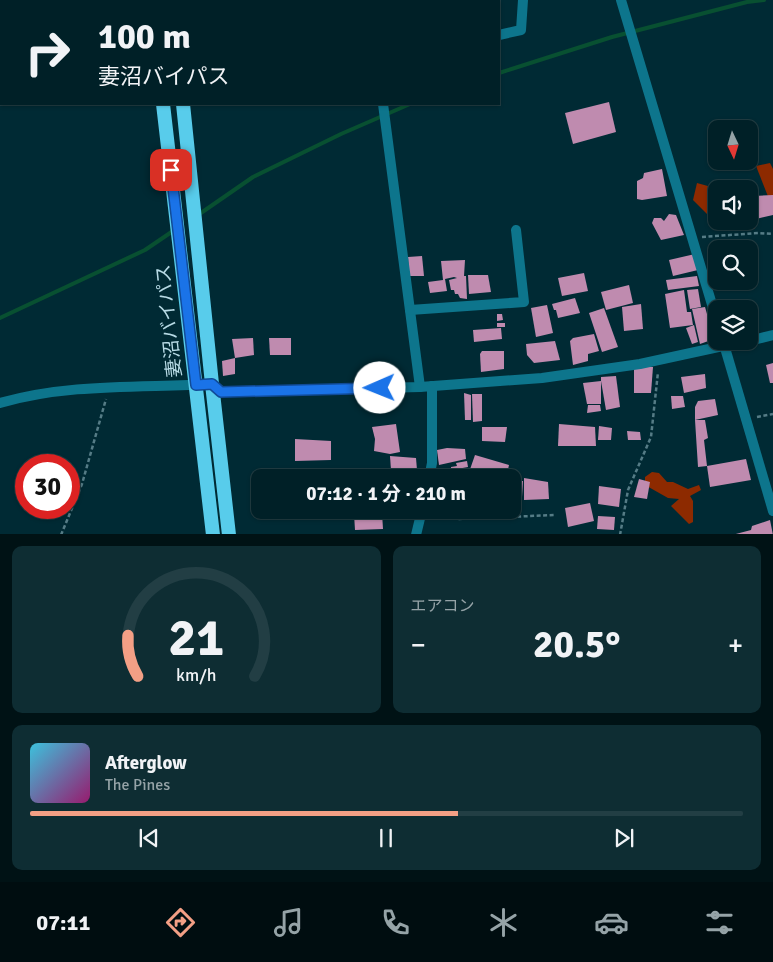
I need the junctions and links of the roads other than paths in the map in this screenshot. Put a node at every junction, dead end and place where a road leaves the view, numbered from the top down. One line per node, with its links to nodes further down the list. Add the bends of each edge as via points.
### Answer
1 (523, 0): 3 (street, via 521,30)
2 (621, 0): 8 (street)
3 (500, 35)
4 (163, 105): 15 (highway, 妻沼バイパス)
5 (183, 105): 14 (highway, 妻沼バイパス)
6 (383, 105): 9 (street)
7 (516, 230): 9 (street, via 524,302)
8 (711, 300)
9 (410, 310): 17 (street)
10 (773, 335): 11 (street)
11 (758, 339)
12 (708, 348): 16 (street, via 634,365 542,378)
13 (726, 350): 20 (street)
14 (212, 384): 15 (street); 17 (street, via 221,392); 23 (highway, 妻沼バイパス)
15 (196, 385): 18 (street, via 73,389); 22 (highway, 妻沼バイパス)
16 (432, 386): 17 (street); 19 (street)
17 (420, 387)
18 (0, 403)
19 (431, 469)
20 (773, 511)
21 (420, 519): 24 (street)
22 (213, 534)
23 (229, 534)
24 (416, 534)

